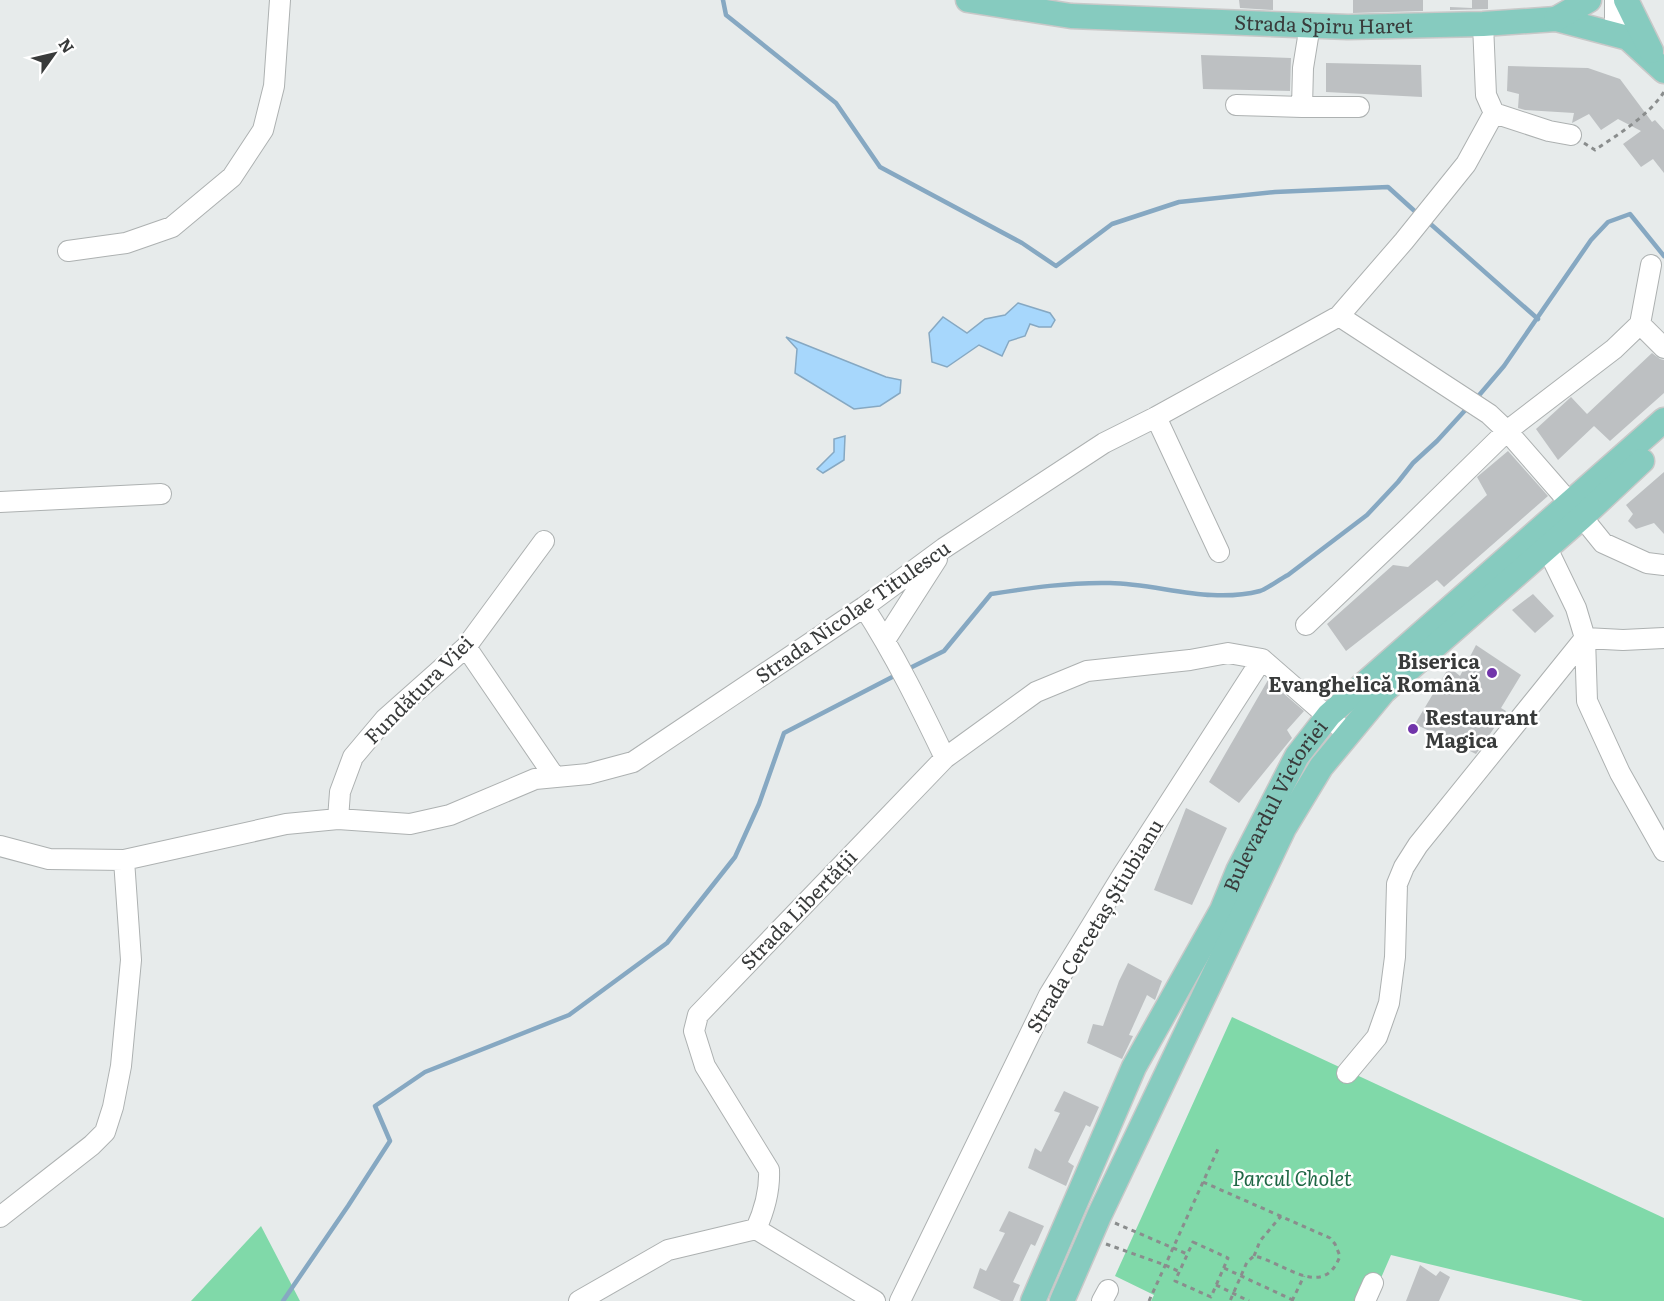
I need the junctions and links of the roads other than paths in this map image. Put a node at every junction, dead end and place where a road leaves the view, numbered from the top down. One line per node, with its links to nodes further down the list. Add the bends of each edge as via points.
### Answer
1 (280, 0): 17 (street, via 274,86 263,130 232,177 172,227 126,243)
2 (1590, 0): 7 (main road)
3 (1607, 0): 10 (street)
4 (1615, 0): 10 (street)
5 (1626, 0): 11 (main road)
6 (972, 1): 9 (main road, Strada Spiru Haret, via 1071,16)
7 (1556, 19): 8 (main road, Strada Spiru Haret); 10 (main road, Strada Spiru Haret)
8 (1483, 24): 9 (main road, Strada Spiru Haret); 15 (street, via 1486,95)
9 (1310, 25): 13 (street)
10 (1607, 31): 11 (main road, Strada Spiru Haret, via 1628,38)
11 (1660, 67)
12 (1236, 105): 13 (street)
13 (1302, 107): 14 (street)
14 (1359, 107)
15 (1494, 113): 16 (street); 19 (street, Strada Nicolae Titulescu, via 1466,164)
16 (1571, 135)
17 (68, 251)
18 (1652, 265): 20 (street)
19 (1339, 316): 22 (street, Strada Nicolae Titulescu); 24 (street, via 1489,414)
20 (1640, 324): 21 (street); 24 (street, via 1614,349)
21 (1664, 348)
22 (1156, 417): 30 (street, Strada Nicolae Titulescu, via 1104,443); 32 (street)
23 (1664, 420): 28 (main road, Bulevardul Victoriei)
24 (1507, 431): 28 (street); 35 (street)
25 (1664, 441): 28 (main road, Bulevardul Victoriei)
26 (161, 494): 27 (street)
27 (0, 502)
28 (1576, 509): 31 (main road, Bulevardul Victoriei); 33 (street, via 1603,543 1647,563); 41 (main road, Bulevardul Victoriei)
29 (544, 541): 39 (street, Fundătura Viei)
30 (944, 548): 34 (street, Strada Nicolae Titulescu); 38 (street)
31 (1547, 548): 36 (street, via 1576,608); 42 (main road, Bulevardul Victoriei, via 1384,691)
32 (1219, 552)
33 (1664, 565)
34 (864, 607): 38 (street); 44 (street, Strada Nicolae Titulescu, via 633,762 588,774)
35 (1306, 625)
36 (1585, 638): 37 (street); 47 (street, via 1587,701 1620,773); 49 (street, via 1404,867 1397,884 1389,1003 1377,1037)
37 (1664, 638)
38 (885, 640): 43 (street)
39 (466, 647): 44 (street); 45 (street, Fundătura Viei, via 385,719 353,757 339,792)
40 (1262, 659): 41 (street); 43 (street, Strada Libertății, via 1227,653 1087,671 1036,692); 54 (street, Strada Cercetaș Știubianu, via 1049,995)
41 (1329, 715): 42 (street); 55 (main road, Bulevardul Victoriei, via 1297,756 1222,910 1134,1067)
42 (1348, 734): 56 (main road, Bulevardul Victoriei, via 1321,767 1284,828)
43 (945, 758): 51 (street, Strada Libertății, via 698,1015 694,1031 705,1066 769,1170 765,1211)
44 (555, 776): 45 (street, Strada Nicolae Titulescu, via 535,779 450,815 410,824)
45 (338, 819): 48 (street, Strada Nicolae Titulescu, via 286,824)
46 (0, 846): 48 (street, Strada Nicolae Titulescu, via 49,859)
47 (1664, 851)
48 (124, 860): 50 (street, via 131,960 121,1066 105,1132)
49 (1347, 1073)
50 (0, 1217)
51 (756, 1229): 52 (street, via 668,1250); 53 (street)
52 (579, 1301)
53 (874, 1301)
54 (900, 1301)
55 (1033, 1301)
56 (1062, 1301)

